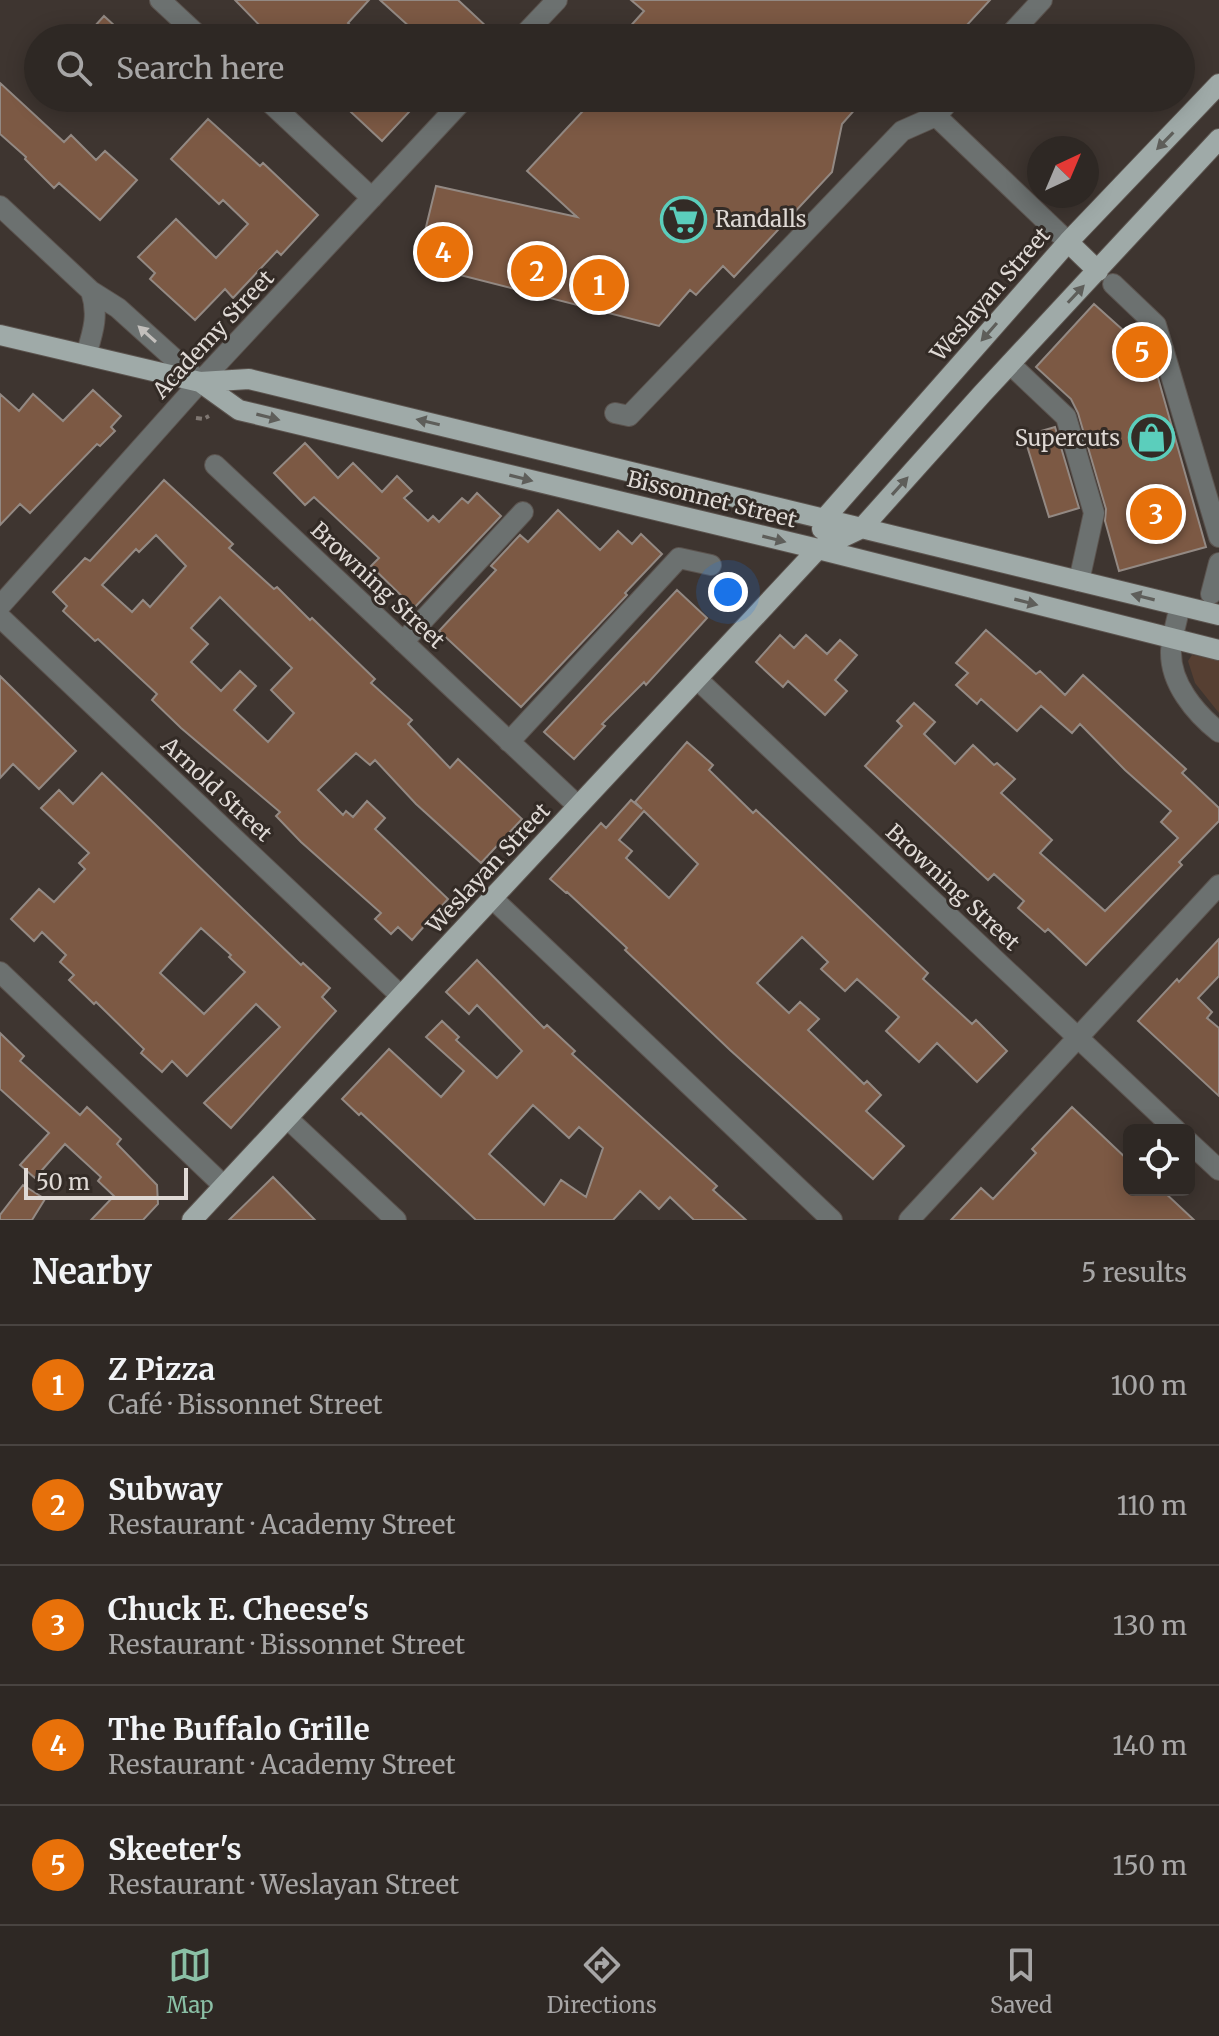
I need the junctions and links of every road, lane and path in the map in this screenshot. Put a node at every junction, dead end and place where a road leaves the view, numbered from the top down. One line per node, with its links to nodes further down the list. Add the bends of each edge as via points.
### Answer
1 (160, 0): 4 (street)
2 (1042, 0): 6 (street)
3 (548, 3): 5 (street)
4 (186, 24)
5 (532, 24)
6 (1020, 24)
7 (1219, 84): 8 (main road, Weslayan Street, one-way to 8)
8 (1195, 109)
9 (280, 112): 15 (street)
10 (452, 112): 15 (street, Academy Street)
11 (940, 112): 13 (street)
12 (1192, 112): 17 (main road, Weslayan Street, one-way to 17)
13 (936, 116): 17 (street); 24 (street, via 902,131 629,416)
14 (1219, 139): 18 (main road, Weslayan Street)
15 (372, 198): 23 (street, Academy Street)
16 (0, 206): 19 (street)
17 (1068, 242): 18 (main road); 29 (main road, Weslayan Street, one-way to 29)
18 (1106, 278): 22 (main road, Weslayan Street, one-way to 18); 31 (street, via 1156,325)
19 (91, 291): 21 (street, via 96,323); 23 (street, one-way to 19, via 118,308)
20 (0, 335): 21 (main road, Bissonnet Street)
21 (86, 355): 23 (main road, Bissonnet Street)
22 (1010, 364): 30 (main road, Weslayan Street, one-way to 22); 35 (street, via 1066,417 1094,513)
23 (200, 382): 29 (main road, Bissonnet Street, one-way to 23, via 249,379); 32 (main road, Bissonnet Street, one-way to 32, via 239,410); 37 (street, Academy Street)
24 (615, 413)
25 (209, 416): 26 (path)
26 (196, 418)
27 (215, 465): 42 (street, Browning Street)
28 (523, 512): 42 (street)
29 (825, 518): 30 (main road, Bissonnet Street); 32 (main road, Weslayan Street)
30 (862, 528): 32 (main road, Weslayan Street); 35 (main road, Bissonnet Street)
31 (1219, 537)
32 (818, 549): 41 (main road, Bissonnet Street, one-way to 41); 44 (main road, Weslayan Street)
33 (1219, 563): 36 (street)
34 (711, 565): 46 (street, via 679,558)
35 (1079, 581): 38 (main road, Bissonnet Street, one-way to 35)
36 (1211, 594)
37 (0, 606)
38 (1180, 606): 39 (main road, Bissonnet Street); 41 (street)
39 (1219, 615)
40 (0, 617): 51 (street, Arnold Street)
41 (1173, 639): 43 (main road, Bissonnet Street); 45 (street, via 1177,683)
42 (403, 642): 46 (street, Browning Street)
43 (1219, 650)
44 (697, 679): 47 (main road, Weslayan Street); 52 (street, Browning Street)
45 (1219, 732)
46 (509, 742): 47 (street, Browning Street)
47 (578, 806): 49 (main road, Weslayan Street)
48 (1219, 885): 52 (street)
49 (492, 898): 51 (main road, Weslayan Street); 60 (street)
50 (0, 972): 57 (street)
51 (401, 996): 53 (main road, Weslayan Street)
52 (1079, 1039): 54 (street, Browning Street); 61 (street)
53 (287, 1118): 57 (main road, Weslayan Street); 59 (street)
54 (1170, 1124)
55 (1195, 1148): 56 (street)
56 (1219, 1170)
57 (224, 1186): 58 (main road, Weslayan Street)
58 (192, 1220)
59 (396, 1220)
60 (832, 1220)
61 (909, 1220)

